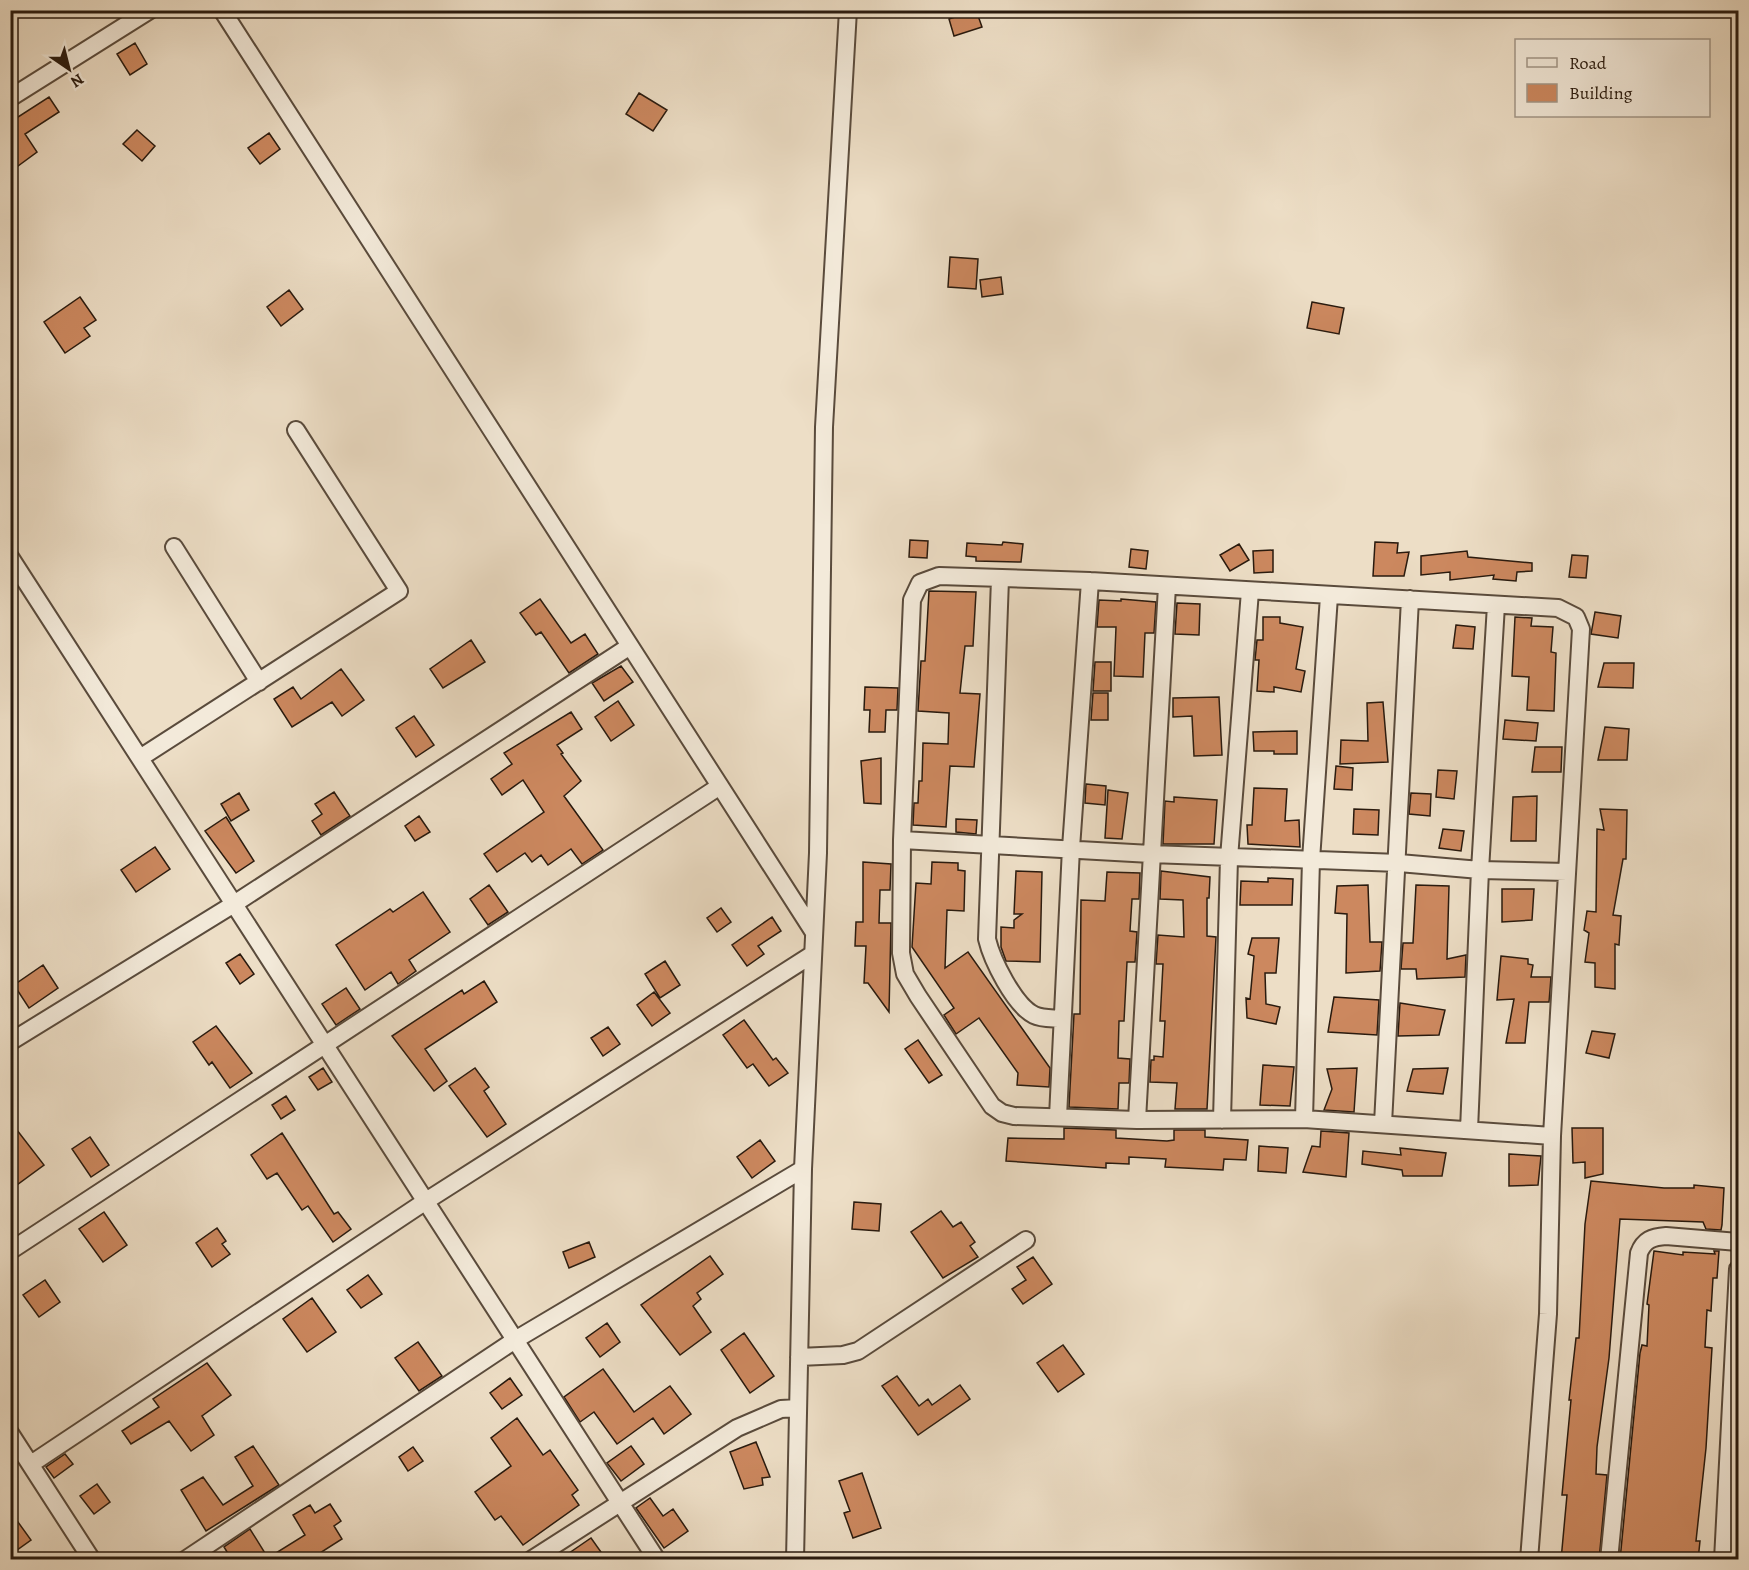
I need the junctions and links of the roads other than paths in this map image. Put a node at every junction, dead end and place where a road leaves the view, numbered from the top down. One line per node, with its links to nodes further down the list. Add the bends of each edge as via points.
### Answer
1 (150, 10): 4 (street)
2 (222, 10): 15 (street)
3 (848, 10): 29 (street, via 825,427 818,853)
4 (10, 98)
5 (296, 430): 16 (street, via 399,591)
6 (174, 547): 16 (street)
7 (10, 557): 17 (street)
8 (1000, 579): 9 (street); 19 (street, via 939,576 928,578 915,590); 20 (street)
9 (1090, 581): 10 (street); 21 (street)
10 (1167, 586): 11 (street); 22 (street)
11 (1250, 591): 12 (street); 23 (street)
12 (1329, 596): 13 (street); 24 (street)
13 (1410, 599): 14 (street); 25 (street)
14 (1496, 605): 26 (street); 27 (street, via 1558,608 1570,611 1580,621)
15 (630, 646): 18 (street); 28 (street)
16 (258, 682): 17 (street)
17 (140, 758): 28 (street)
18 (720, 786): 29 (street); 33 (street)
19 (902, 840): 20 (street); 34 (street, via 901,953 906,974 992,1106 1014,1116)
20 (989, 844): 21 (street); 31 (street, via 987,939 991,956 1026,1010 1038,1017)
21 (1071, 848): 22 (street); 31 (street)
22 (1151, 854): 23 (street); 36 (street)
23 (1229, 858): 24 (street); 37 (street)
24 (1311, 860): 25 (street); 35 (street)
25 (1399, 863): 26 (street); 38 (street)
26 (1480, 870): 27 (street); 39 (street)
27 (1567, 872): 40 (street)
28 (234, 904): 32 (street); 33 (street)
29 (813, 931): 30 (street)
30 (813, 954): 41 (street); 42 (street)
31 (1062, 1019): 34 (street)
32 (10, 1042)
33 (326, 1046): 42 (street); 45 (street)
34 (1058, 1118): 36 (street)
35 (1304, 1119): 37 (street); 38 (street)
36 (1137, 1120): 37 (street)
37 (1222, 1120)
38 (1383, 1124): 39 (street)
39 (1469, 1130): 40 (street)
40 (1552, 1136): 58 (street, via 1548,1314)
41 (803, 1169): 47 (street); 48 (street)
42 (426, 1201): 47 (street); 51 (street)
43 (1026, 1240): 48 (street, via 871,1343 843,1355)
44 (1738, 1242): 59 (street, via 1666,1236 1654,1237 1642,1245)
45 (10, 1251)
46 (1738, 1269): 60 (street)
47 (515, 1340): 52 (street); 54 (street)
48 (799, 1357): 49 (street)
49 (798, 1408): 52 (street, via 781,1409 737,1428); 57 (street)
50 (10, 1433): 51 (street)
51 (30, 1464): 53 (street)
52 (620, 1503): 55 (street); 56 (street)
53 (92, 1560)
54 (185, 1560)
55 (531, 1560)
56 (657, 1560)
57 (795, 1560)
58 (1529, 1560)
59 (1609, 1560)
60 (1723, 1560)

